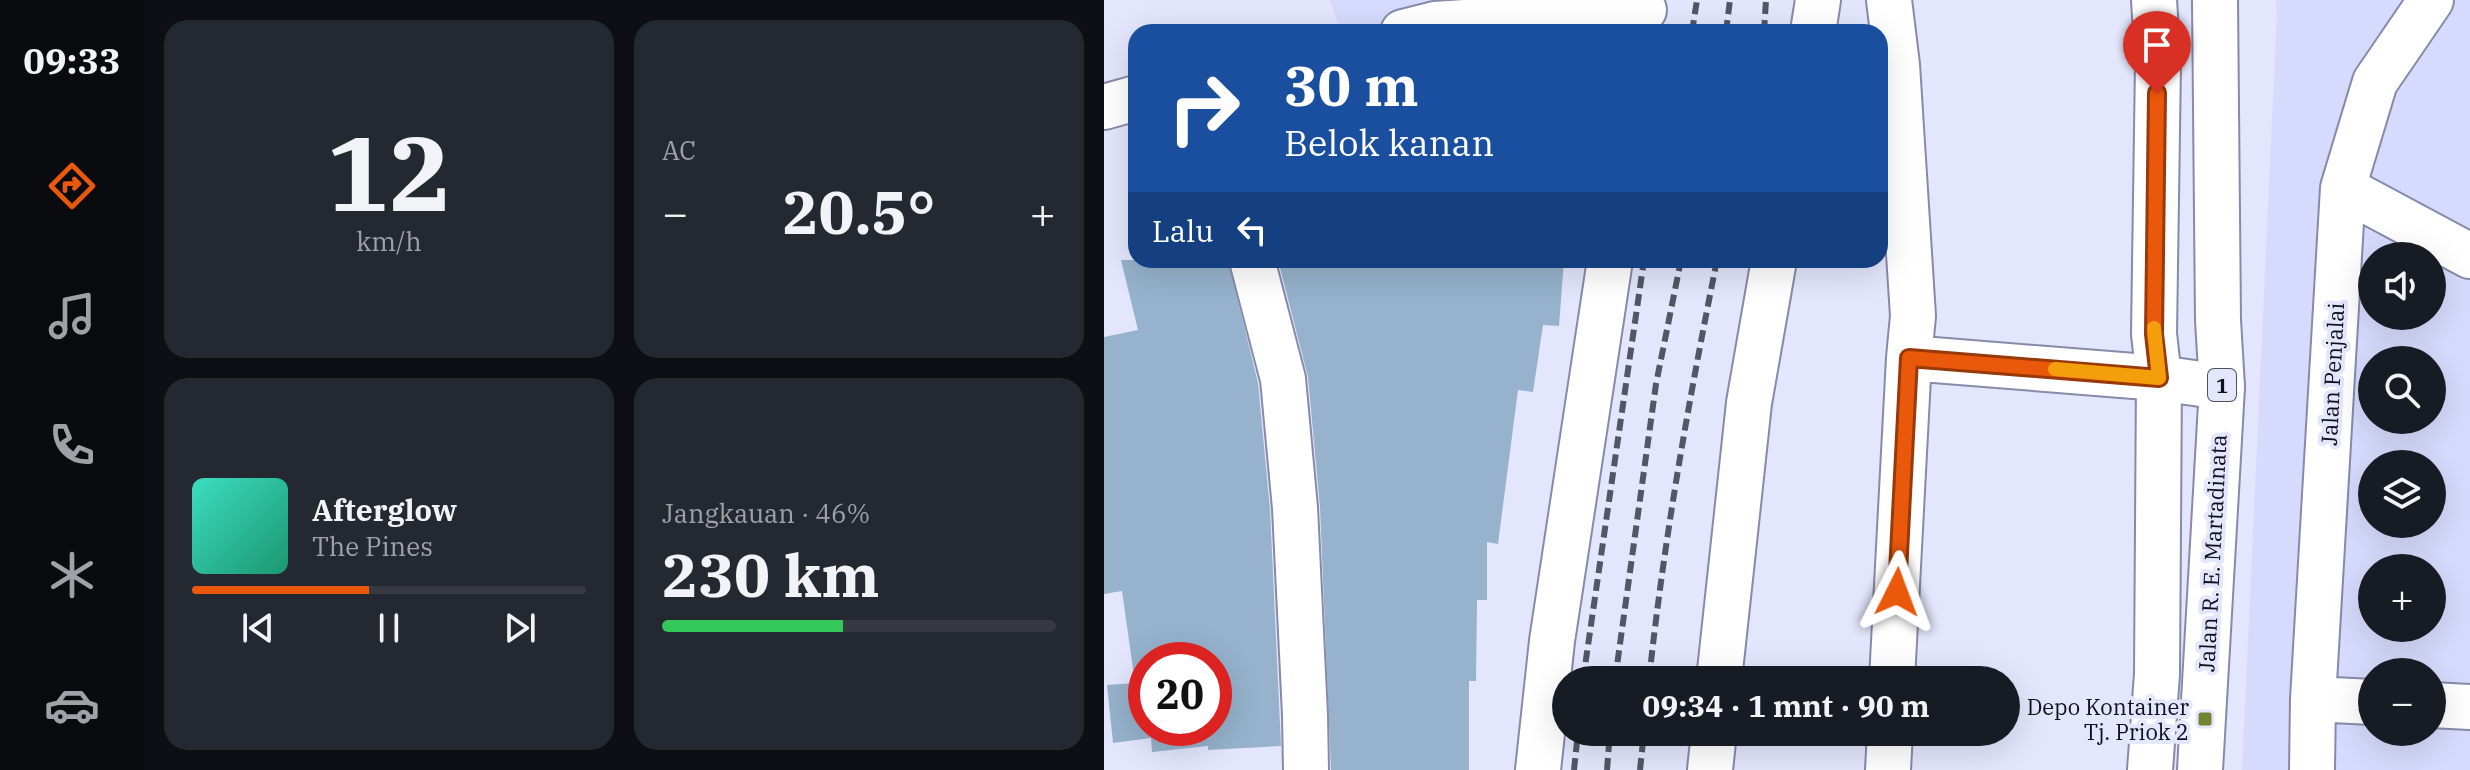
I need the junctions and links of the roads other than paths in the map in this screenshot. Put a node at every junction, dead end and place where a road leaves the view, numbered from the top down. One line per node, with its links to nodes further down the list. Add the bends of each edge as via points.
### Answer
1 (1818, 0): 8 (main road)
2 (1889, 0): 16 (main road, via 1913,316)
3 (2154, 0): 17 (main road, via 2154,334)
4 (2215, 0): 18 (main road, Jalan R. E. Martadinata / 1)
5 (2431, 0): 11 (main road, Jalan Penjalai, via 2375,82)
6 (1643, 14): 7 (main road)
7 (1435, 24)
8 (1814, 24)
9 (1128, 100): 10 (main road)
10 (1104, 107)
11 (2343, 188): 12 (main road); 21 (main road, Jalan Penjalai)
12 (2470, 256)
13 (1254, 268): 27 (main road, via 1283,379 1295,508)
14 (1609, 268): 28 (main road, via 1552,641)
15 (1773, 268): 19 (main road, via 1749,403)
16 (1909, 358): 17 (main road); 20 (main road)
17 (2159, 378): 18 (main road); 31 (main road, via 2157,674)
18 (2222, 387): 32 (main road, Jalan R. E. Martadinata / 1)
19 (1721, 666)
20 (1893, 666)
21 (2313, 699): 22 (main road); 33 (main road, Jalan Penjalai)
22 (2358, 701)
23 (2446, 706): 24 (main road)
24 (2470, 707)
25 (1713, 746): 29 (main road)
26 (1889, 746): 30 (main road)
27 (1306, 770)
28 (1538, 770)
29 (1710, 770)
30 (1888, 770)
31 (2150, 770)
32 (2200, 770)
33 (2312, 770)

